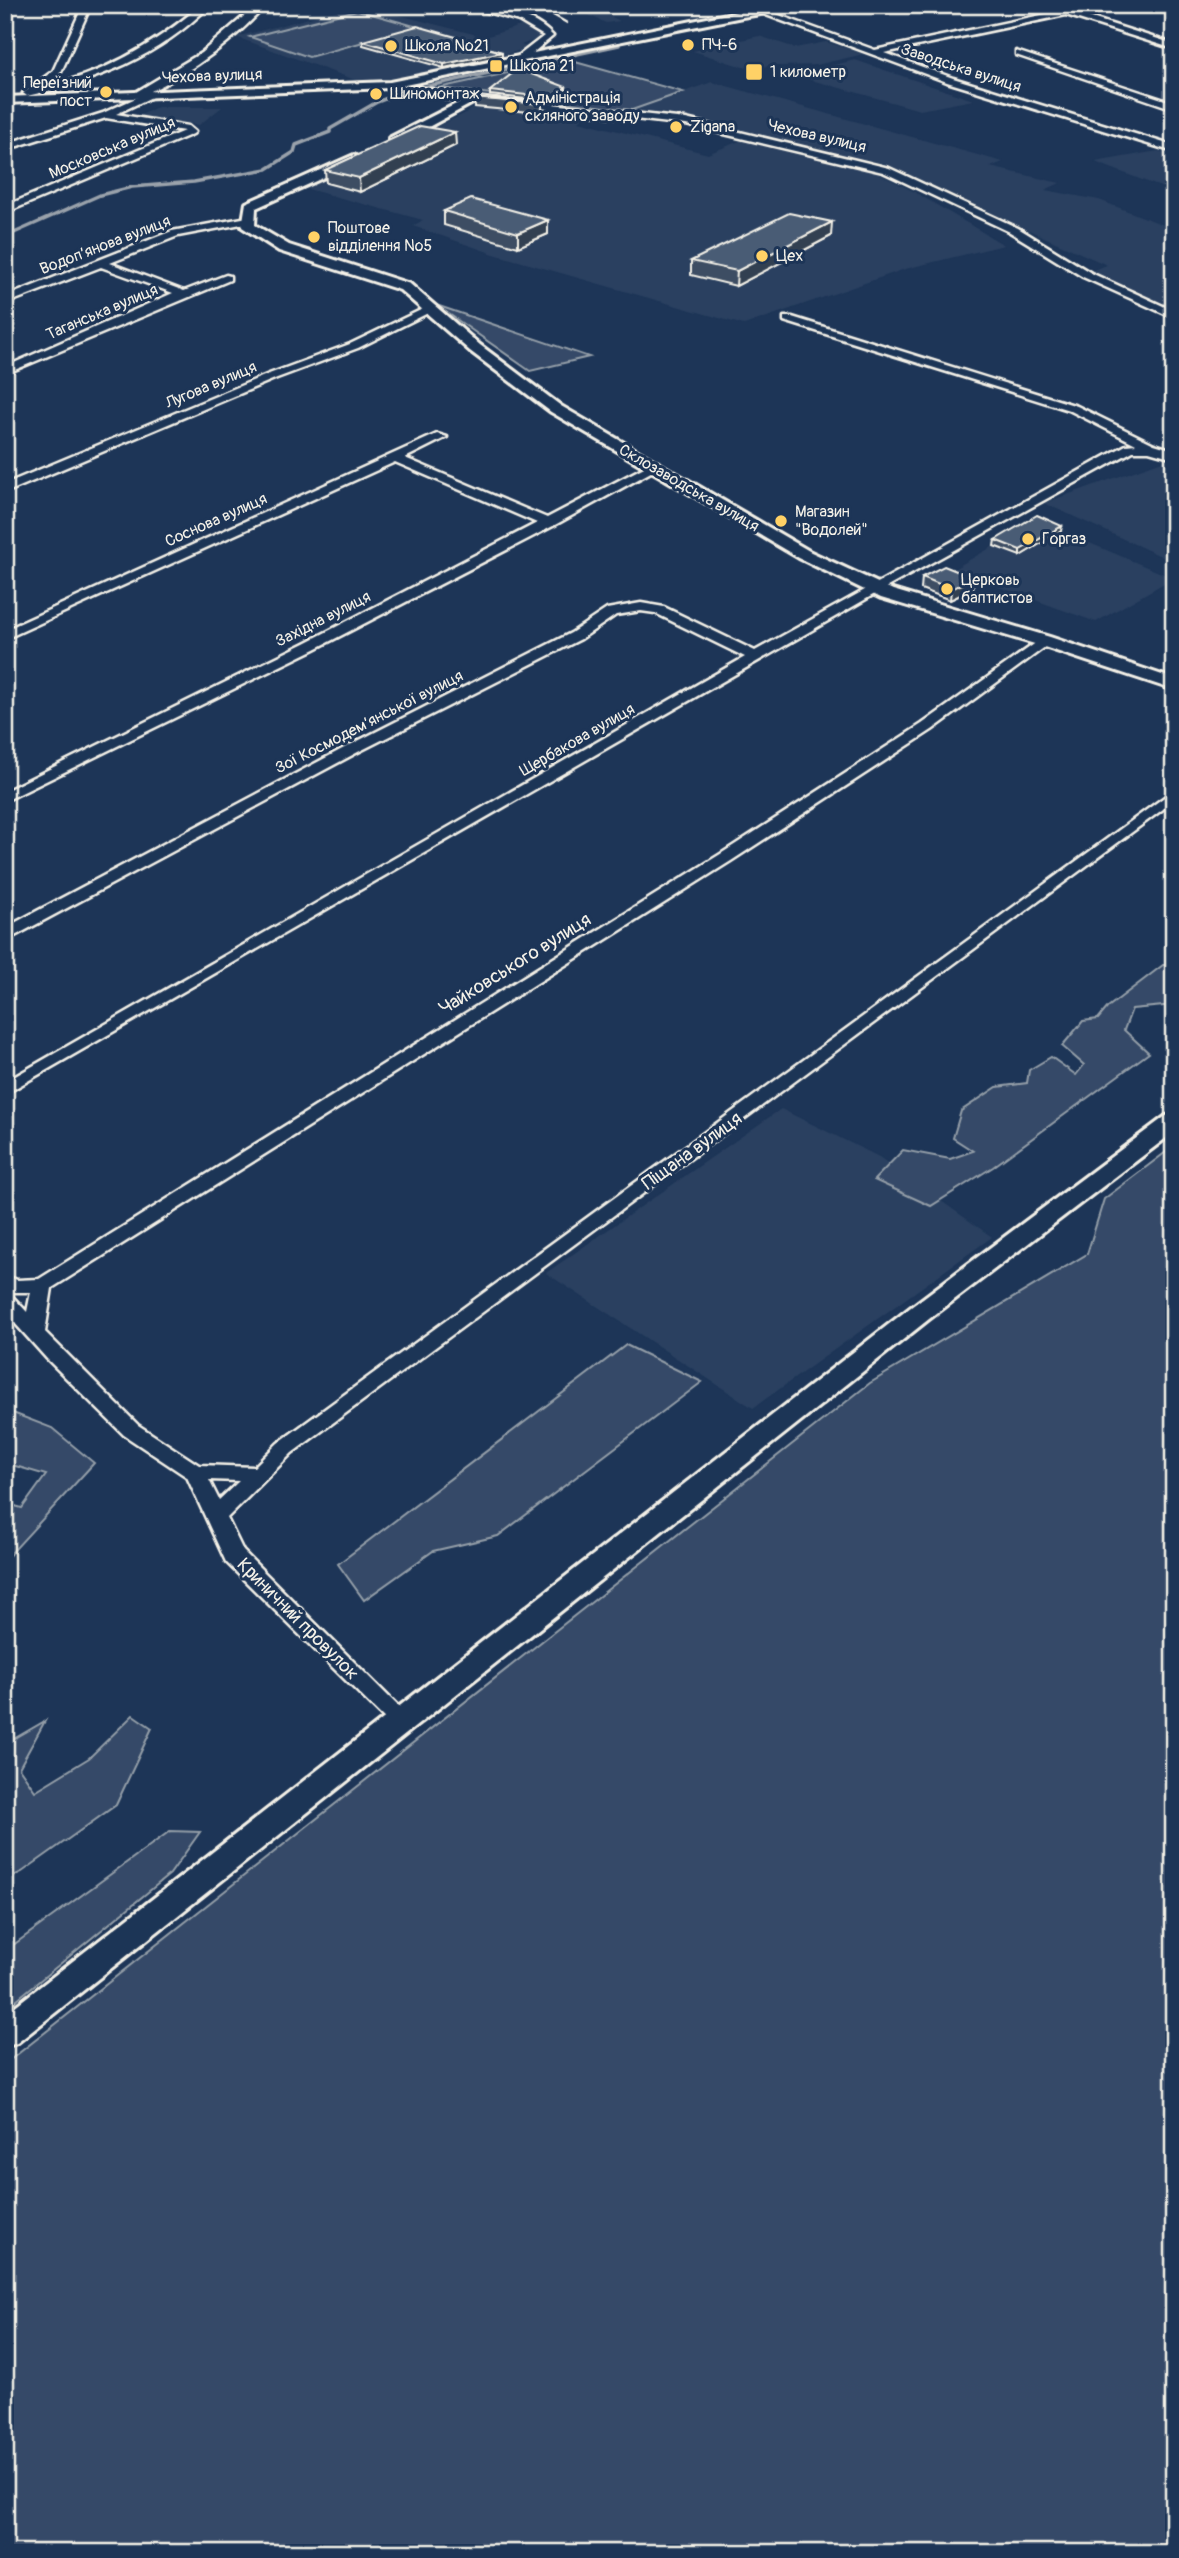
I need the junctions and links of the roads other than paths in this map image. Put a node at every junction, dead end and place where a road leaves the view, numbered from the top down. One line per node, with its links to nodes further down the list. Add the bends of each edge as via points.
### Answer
1 (206, 5): 16 (street, via 110,69 82,81)
2 (262, 5): 18 (street, via 219,44)
3 (466, 5): 14 (street, via 544,30 549,36)
4 (743, 5): 9 (street, Заводська вулиця)
5 (811, 5): 9 (street)
6 (1102, 5): 10 (street)
7 (1045, 6): 10 (street)
8 (84, 12): 16 (street, via 57,72)
9 (760, 12): 12 (street, Заводська вулиця); 14 (street)
10 (1066, 13): 11 (street); 12 (street)
11 (1174, 47)
12 (872, 53): 26 (street, Заводська вулиця)
13 (1019, 53): 23 (street)
14 (520, 59): 15 (street)
15 (380, 86): 17 (street, Чехова вулиця); 19 (street)
16 (27, 93): 20 (street)
17 (151, 94): 18 (street, Чехова вулиця); 24 (street)
18 (138, 95): 20 (street, Чехова вулиця)
19 (474, 99): 21 (street); 28 (street, via 250,206)
20 (11, 100)
21 (492, 100)
22 (506, 102): 34 (street, Чехова вулиця, via 686,122 886,170 1014,230 1087,275)
23 (1174, 106)
24 (106, 115): 25 (street); 27 (street, Московська вулиця, via 190,132)
25 (5, 147)
26 (1172, 148)
27 (5, 210)
28 (248, 220): 29 (street, Водоп’янова вулиця, via 176,233); 33 (street, Склозаводська вулиця, via 247,227 284,248 405,287)
29 (102, 262): 31 (street, Таганська вулиця, via 172,287 180,292); 32 (street, Водоп’янова вулиця)
30 (226, 278): 31 (street, Таганська вулиця)
31 (173, 299): 36 (street, Таганська вулиця)
32 (5, 301)
33 (429, 310): 41 (street, Склозаводська вулиця, via 556,409); 42 (street, Лугова вулиця, via 354,346)
34 (1174, 315)
35 (788, 319): 38 (street, via 1073,408)
36 (5, 371)
37 (440, 437): 40 (street, Соснова вулиця)
38 (1150, 447): 39 (street); 44 (street, Щербакова вулиця, via 1130,448)
39 (1174, 454)
40 (395, 458): 43 (street); 45 (street, Соснова вулиця)
41 (654, 467): 43 (street, Західна вулиця); 44 (street, Склозаводська вулиця, via 805,555)
42 (5, 489)
43 (549, 523): 50 (street, Західна вулиця)
44 (875, 588): 46 (street, Склозаводська вулиця); 47 (street, Щербакова вулиця)
45 (5, 635)
46 (1044, 641): 48 (street, Склозаводська вулиця); 55 (street, Чайковського вулиця, via 927,727 725,859)
47 (756, 657): 51 (street, Зої Космодем’янської вулиця, via 659,610 640,607 612,612 576,636); 52 (street, Щербакова вулиця)
48 (1174, 685)
49 (1174, 794): 59 (street, Піщана вулиця, via 307,1432)
50 (5, 797)
51 (5, 935)
52 (5, 1089)
53 (1174, 1121): 61 (street, via 920,1313)
54 (5, 1281): 55 (street, via 14,1286)
55 (44, 1285): 57 (street, via 37,1303)
56 (5, 1300): 57 (street, Криничний провулок)
57 (35, 1334): 58 (street, Криничний провулок, via 131,1430)
58 (195, 1472): 59 (street); 60 (street, Криничний провулок)
59 (258, 1474): 60 (street, Піщана вулиця)
60 (217, 1515): 61 (street, Криничний провулок, via 234,1556)
61 (402, 1722): 62 (street)
62 (5, 2033)

